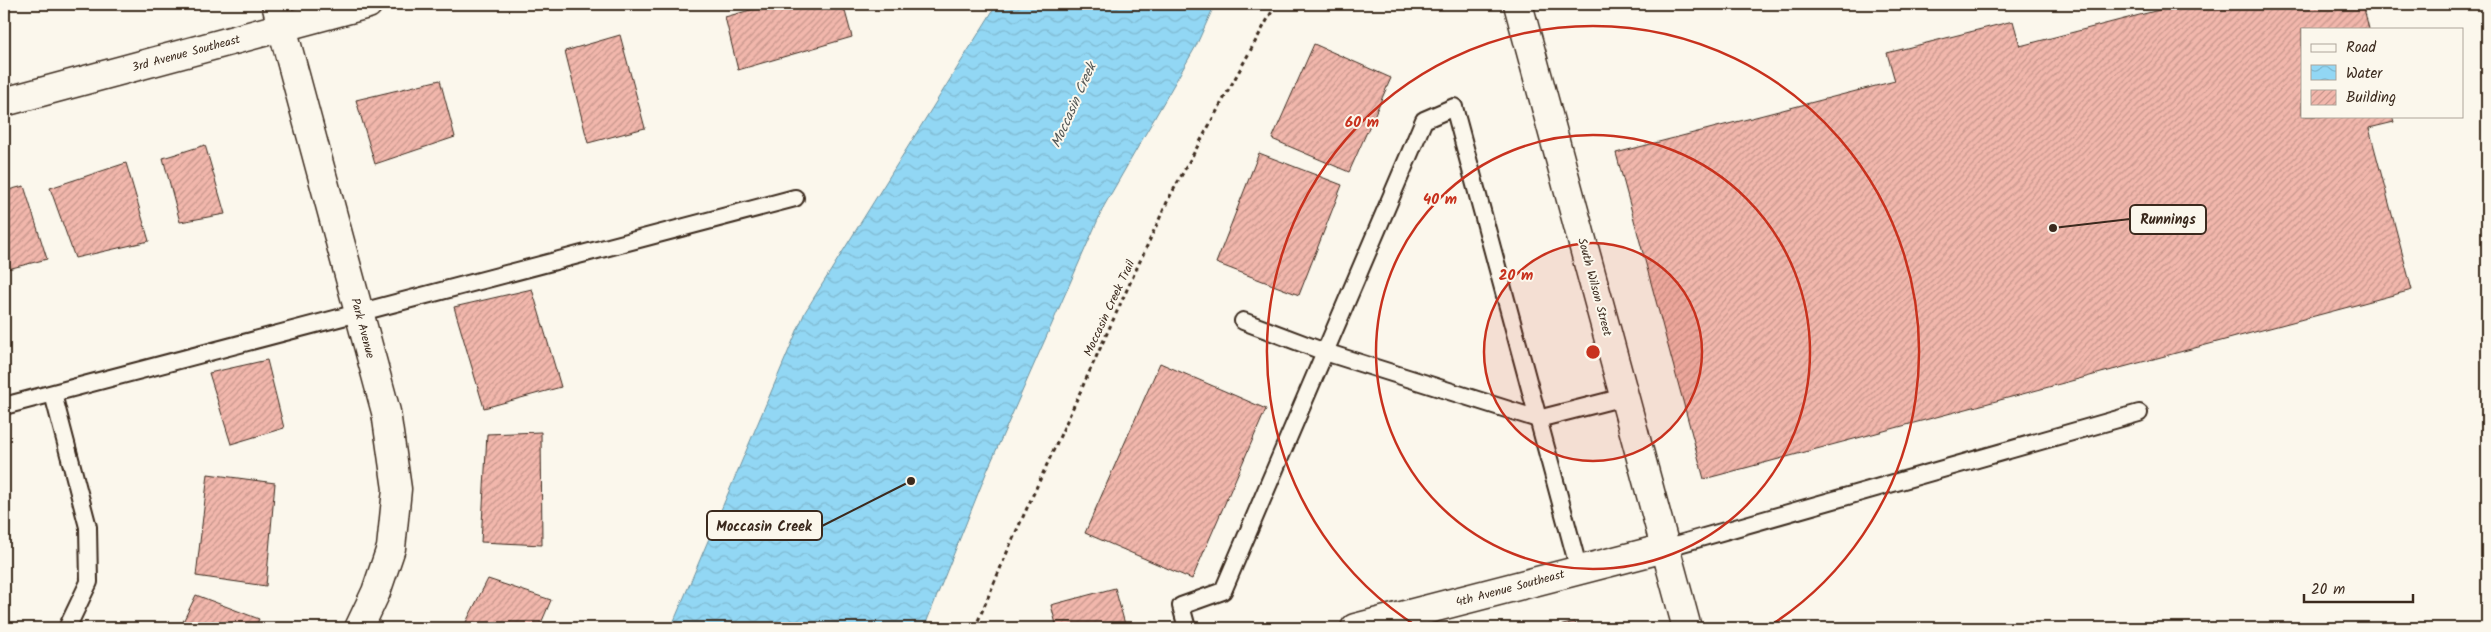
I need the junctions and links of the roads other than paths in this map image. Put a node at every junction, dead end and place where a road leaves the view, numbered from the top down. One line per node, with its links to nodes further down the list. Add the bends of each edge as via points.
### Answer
1 (368, 4): 3 (street, 3rd Avenue Southeast)
2 (1518, 4): 10 (street, South Wilson Street)
3 (279, 15): 4 (street, 3rd Avenue Southeast); 6 (street, Park Avenue)
4 (4, 102)
5 (795, 198): 6 (lane)
6 (359, 313): 9 (lane); 17 (street, Park Avenue, via 386,412 397,489 391,548)
7 (1243, 321): 8 (lane)
8 (1325, 352): 13 (lane); 13 (lane, via 1424,120 1454,107); 18 (lane, via 1223,591 1181,606)
9 (53, 394): 11 (lane); 16 (lane, via 88,527 89,582)
10 (1624, 397): 13 (lane); 14 (street, South Wilson Street)
11 (4, 406)
12 (2138, 413): 14 (lane)
13 (1538, 419): 15 (lane)
14 (1665, 548): 15 (street, 4th Avenue Southeast); 20 (street, South Wilson Street)
15 (1580, 570): 19 (street, 4th Avenue Southeast)
16 (67, 628)
17 (359, 628)
18 (1187, 628)
19 (1355, 628)
20 (1687, 628)

